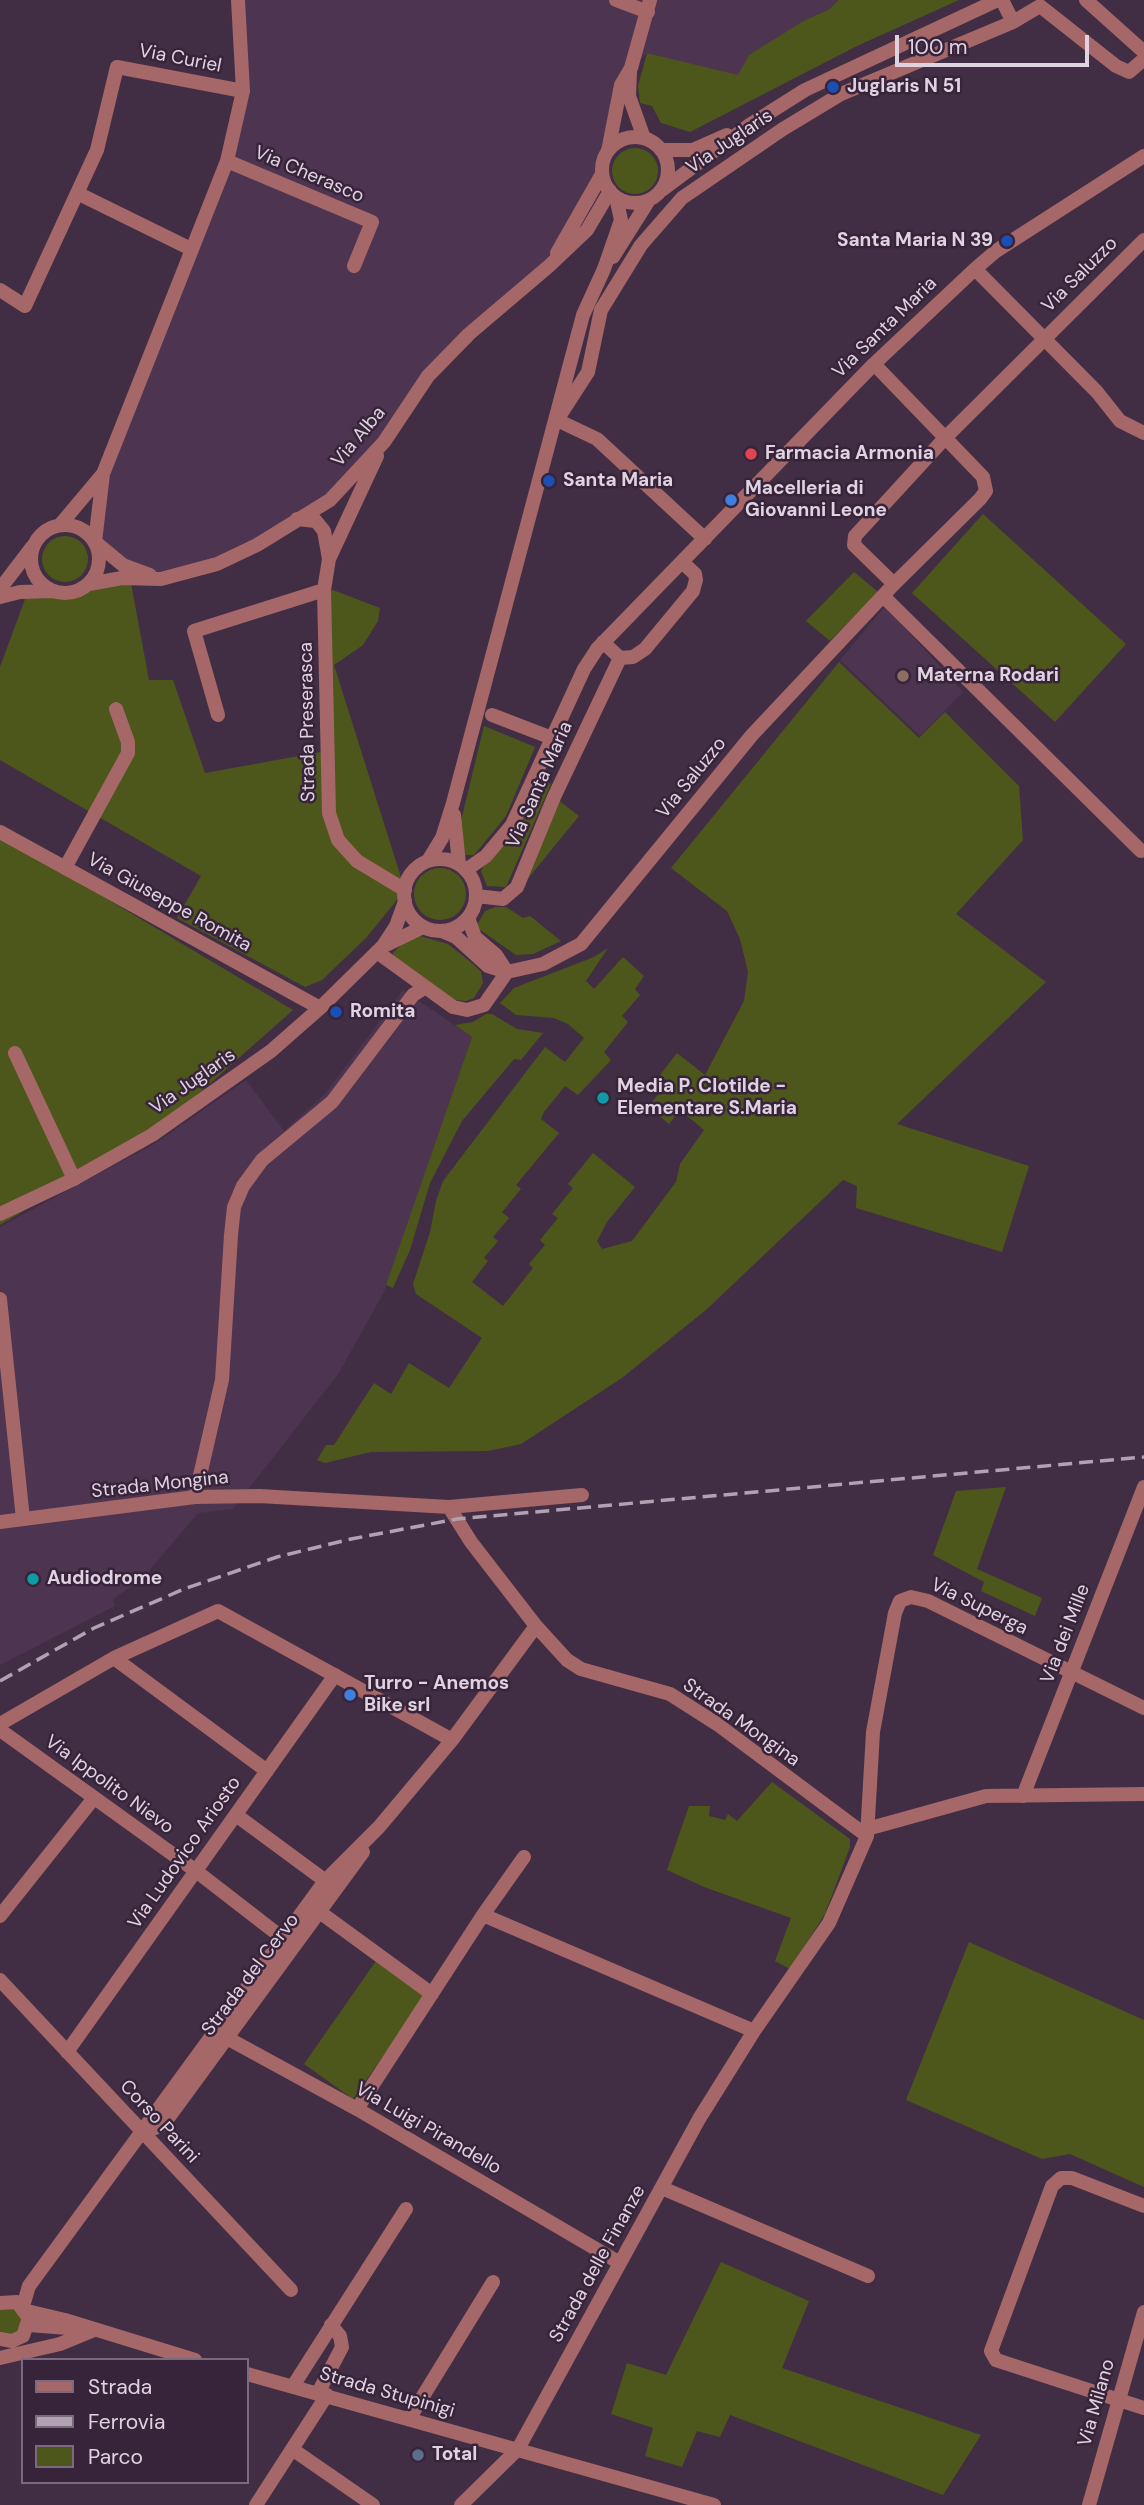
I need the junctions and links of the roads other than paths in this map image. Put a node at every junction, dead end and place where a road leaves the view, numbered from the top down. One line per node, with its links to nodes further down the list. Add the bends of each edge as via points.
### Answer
1 (238, 0): 10 (street, Via Curiel)
2 (616, 0): 5 (street)
3 (1000, 0): 6 (street, Via Juglaris); 11 (street, Via Juglaris, via 805,90)
4 (1086, 0): 7 (street)
5 (649, 6): 9 (street)
6 (1013, 22): 8 (street, via 1041,6 1116,66 1129,72); 31 (street, Via Juglaris, via 841,94 682,198 641,245 601,310 588,372)
7 (1144, 52)
8 (1144, 59)
9 (631, 68): 12 (street, via 629,96); 14 (street, via 621,85)
10 (243, 91): 16 (street, Via Curiel); 19 (street, Via Curiel, via 117,67 97,150)
11 (748, 126): 13 (street, Via Juglaris, via 693,150); 18 (street, Via Juglaris)
12 (644, 138): 13 (street); 14 (street, via 624,139)
13 (661, 150): 18 (street, via 668,170)
14 (608, 151): 17 (street)
15 (1144, 156): 27 (street, Via Santa Maria)
16 (227, 161): 23 (street, Via Curiel); 24 (street, Via Cherasco, via 372,222)
17 (602, 174): 20 (street); 25 (street, Via Alba)
18 (662, 190): 21 (street)
19 (77, 193): 23 (street); 28 (street, Via Curiel, via 25,306)
20 (613, 194): 21 (street, via 632,203); 25 (street, Via Alba, via 587,230); 26 (street, Via Juglaris, via 621,220)
21 (649, 200): 26 (street, Via Juglaris)
22 (1144, 240): 29 (street, Via Saluzzo)
23 (191, 249): 35 (street, Via Curiel)
24 (354, 266)
25 (550, 266): 34 (street, Via Alba, via 469,334 428,376)
26 (604, 269): 31 (street, Via Juglaris, via 583,315)
27 (975, 269): 29 (street, Via Saluzzo); 30 (street, Via Santa Maria)
28 (0, 290)
29 (1044, 338): 32 (street, Via Saluzzo, via 1120,421); 33 (street, Via Saluzzo)
30 (874, 364): 33 (street, Via Saluzzo); 40 (street, Via Santa Maria)
31 (557, 420): 40 (street, via 597,439); 60 (street, Via Juglaris)
32 (1144, 433)
33 (945, 438): 47 (street, Via Saluzzo, via 855,536 854,545); 47 (street, Via Saluzzo, via 983,477 986,491)
34 (384, 442): 36 (street, Via Alba); 38 (street, Strada Preserasca)
35 (103, 474): 39 (street, Via Curiel); 41 (street, Via Curiel)
36 (330, 499): 37 (street, Via Alba); 38 (street, via 341,503)
37 (298, 519): 43 (street, Strada Preserasca, via 316,521 324,531); 45 (street, Via Alba, via 217,564)
38 (346, 521): 43 (street, Strada Preserasca)
39 (60, 525): 41 (street, via 86,531); 42 (street)
40 (705, 539): 44 (street, Via Santa Maria)
41 (95, 542): 45 (street, via 123,565); 46 (street, via 99,564)
42 (35, 543): 48 (street); 50 (street, via 36,576)
43 (329, 559): 49 (street, Strada Preserasca)
44 (682, 562): 53 (street, Via Santa Maria); 54 (street, via 695,573 693,591 645,649)
45 (161, 579): 46 (street, Via Alba, via 122,578)
46 (89, 584): 50 (street, via 65,593)
47 (894, 584): 51 (street, Via Saluzzo)
48 (0, 589)
49 (324, 590): 56 (street, via 194,631); 66 (street, Strada Preserasca, via 329,813 338,841)
50 (53, 591): 52 (street)
51 (883, 596): 62 (street); 72 (street, Via Saluzzo, via 752,735 581,944 543,964)
52 (0, 597)
53 (604, 642): 54 (street); 58 (street, Via Santa Maria, via 584,669)
54 (620, 658): 59 (street, Via Santa Maria)
55 (116, 709): 65 (street, via 128,753)
56 (218, 715)
57 (492, 715): 58 (street)
58 (551, 741): 59 (street); 64 (street, Via Santa Maria, via 512,824 486,856)
59 (573, 755): 67 (street, Via Santa Maria, via 513,893 503,899)
60 (453, 803): 63 (street, Via Juglaris, via 442,838); 64 (street, Via Juglaris)
61 (0, 832): 65 (street, Via Giuseppe Romita)
62 (1141, 851)
63 (428, 861): 64 (street, via 448,860); 66 (street, via 411,874)
64 (462, 867): 67 (street, via 472,877)
65 (65, 868): 74 (street, Via Giuseppe Romita)
66 (405, 896): 69 (street, via 416,921); 71 (street, Via Juglaris, via 396,926)
67 (476, 896): 68 (street)
68 (468, 918): 70 (street); 72 (street, via 475,937)
69 (424, 926): 70 (street); 71 (street, Via Juglaris)
70 (442, 931): 72 (street, via 456,937 488,966)
71 (380, 949): 73 (street); 74 (street, Via Juglaris)
72 (507, 972): 73 (street, via 484,1005 467,1010 453,1007)
73 (424, 988): 81 (street, via 413,995 332,1102 261,1160 243,1186 234,1207 222,1380)
74 (320, 1008): 76 (street, Via Juglaris, via 271,1051 152,1135)
75 (15, 1053): 76 (street)
76 (74, 1179): 77 (street, Via Juglaris)
77 (0, 1214)
78 (0, 1299): 83 (street)
79 (1144, 1487): 88 (street, Via dei Mille)
80 (582, 1495): 82 (street, Strada Mongina)
81 (194, 1497): 82 (street, Strada Mongina, via 258,1496); 83 (street, Strada Mongina)
82 (449, 1507): 86 (street, Strada Mongina)
83 (23, 1519): 84 (street, Strada Mongina)
84 (0, 1522)
85 (911, 1597): 88 (street, Via Superga, via 928,1601); 100 (street, Strada delle Finanze, via 900,1601 895,1613 873,1732)
86 (536, 1626): 93 (street, Strada del Cervo); 100 (street, Strada Mongina, via 581,1669 670,1694)
87 (114, 1658): 89 (street, via 218,1611); 91 (street); 94 (street)
88 (1071, 1674): 90 (street, Via Superga); 96 (street, Via dei Mille)
89 (335, 1675): 93 (street); 94 (street, Via Ludovico Ariosto)
90 (1144, 1708)
91 (0, 1724)
92 (0, 1730): 97 (street, Via Ippolito Nievo)
93 (452, 1740): 99 (street, Strada del Cervo)
94 (267, 1771): 98 (street, Via Ludovico Ariosto)
95 (1144, 1793): 96 (street)
96 (1023, 1796): 100 (street, via 986,1796)
97 (94, 1798): 102 (street, Via Ippolito Nievo); 107 (street)
98 (236, 1815): 102 (street, Via Ludovico Ariosto); 103 (street)
99 (379, 1827): 103 (street, Strada del Cervo); 104 (street, Strada del Cervo)
100 (867, 1832): 111 (street, Strada delle Finanze, via 829,1923)
101 (524, 1857): 106 (street)
102 (196, 1871): 108 (street, Via Ippolito Nievo); 113 (street, Via Ludovico Ariosto)
103 (325, 1881): 104 (street); 108 (street, Strada del Cervo)
104 (338, 1890): 105 (street, Strada del Cervo)
105 (321, 1913): 108 (street, Strada del Cervo); 110 (street)
106 (484, 1915): 110 (street); 111 (street)
107 (0, 1916)
108 (288, 1943): 112 (street, Strada del Cervo)
109 (0, 1980): 113 (street, Corso Parini)
110 (432, 1994): 114 (street)
111 (754, 2031): 116 (street, Strada delle Finanze)
112 (222, 2035): 114 (street, Via Luigi Pirandello); 115 (street, Strada del Cervo)
113 (67, 2052): 115 (street, Corso Parini)
114 (357, 2109): 119 (street, Via Luigi Pirandello)
115 (142, 2133): 122 (street, Corso Parini); 123 (street, Strada del Cervo)
116 (662, 2188): 119 (street, Strada delle Finanze); 120 (street)
117 (1144, 2206): 133 (street, via 1072,2178 1060,2178 1052,2186 991,2351 996,2360)
118 (407, 2209): 125 (street)
119 (620, 2263): 137 (street, Strada delle Finanze)
120 (868, 2276)
121 (494, 2281): 135 (street)
122 (291, 2290)
123 (14, 2307): 126 (street); 127 (street, via 18,2340)
124 (1144, 2312): 133 (street, Via Milano)
125 (331, 2325): 131 (street); 132 (street, via 342,2347)
126 (94, 2330): 128 (street); 129 (street, via 60,2344)
127 (0, 2339)
128 (163, 2356)
129 (0, 2358)
130 (248, 2374): 131 (street, Strada Stupinigi)
131 (293, 2386): 132 (street, Strada Stupinigi)
132 (322, 2394): 135 (street, Strada Stupinigi); 136 (street)
133 (1118, 2400): 134 (street); 142 (street, Via Milano)
134 (1144, 2408)
135 (409, 2418): 137 (street, Strada Stupinigi)
136 (292, 2449): 139 (street); 140 (street)
137 (518, 2449): 138 (street, Strada Stupinigi); 141 (street, Strada delle Finanze)
138 (710, 2504)
139 (256, 2505)
140 (373, 2505)
141 (461, 2505)
142 (1089, 2505)

